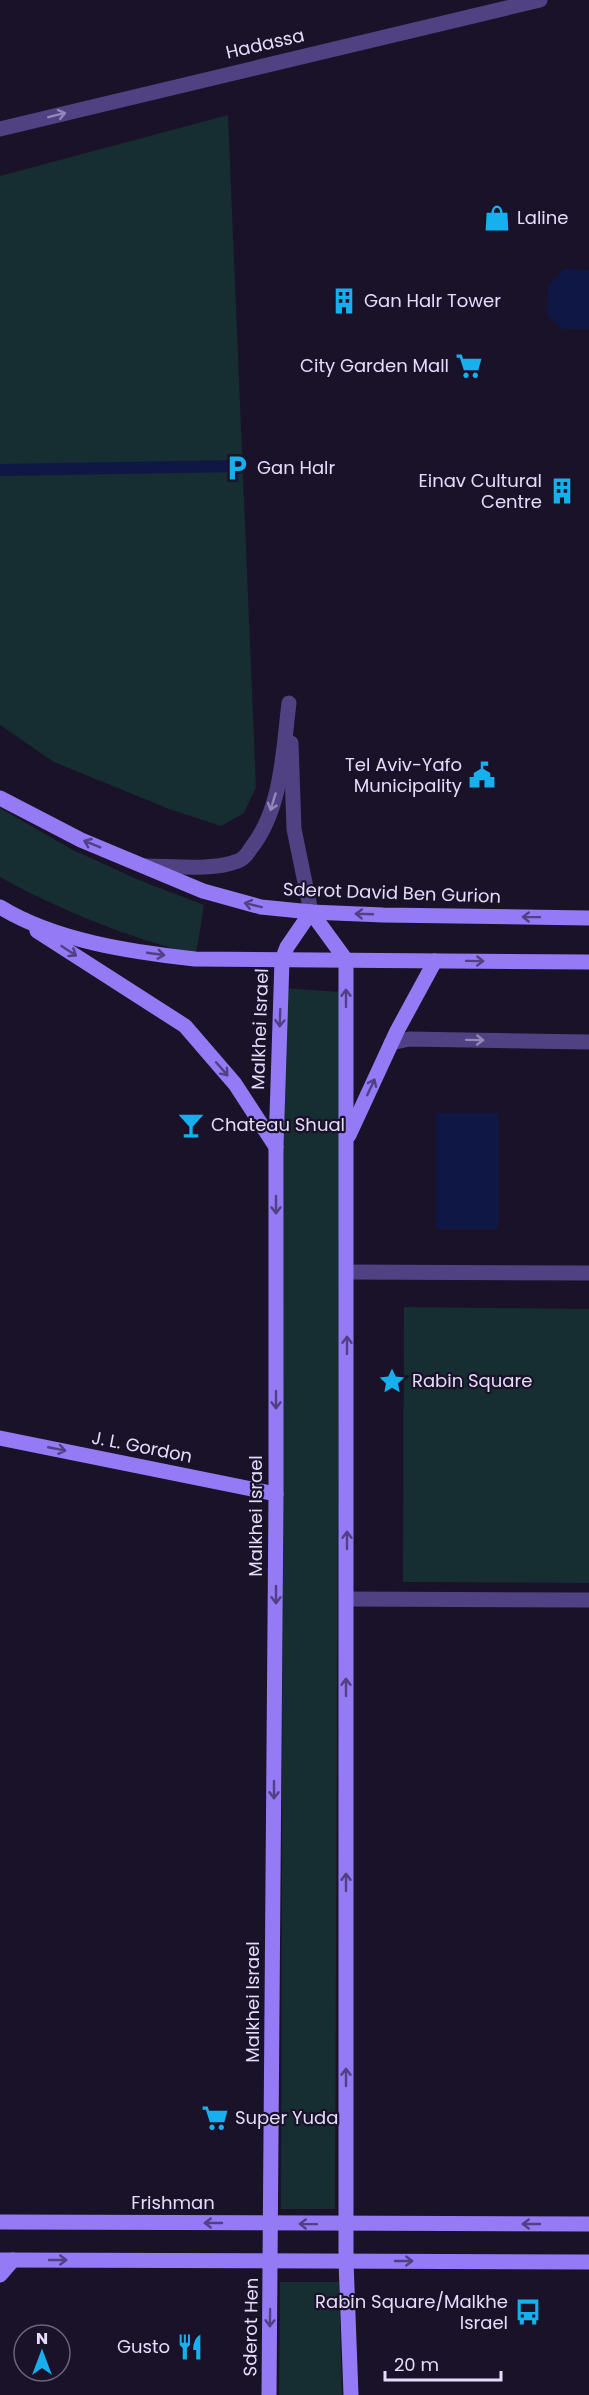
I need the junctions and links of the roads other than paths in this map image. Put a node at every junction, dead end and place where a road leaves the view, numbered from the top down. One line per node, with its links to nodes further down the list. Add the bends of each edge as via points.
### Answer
1 (540, 0): 2 (street, Hadassa, one-way to 1)
2 (0, 129)
3 (0, 798): 4 (street, Sderot David Ben Gurion, one-way to 3, via 81,840)
4 (146, 866): 6 (street, Sderot David Ben Gurion, one-way to 4, via 261,907 203,891); 6 (street, one-way to 4, via 294,829 289,703 277,789 264,832 246,855 240,861 209,866)
5 (0, 908): 8 (street)
6 (311, 912): 7 (street, Sderot David Ben Gurion, one-way to 6); 9 (street, Malkhei Israel); 10 (street)
7 (589, 918)
8 (19, 919): 9 (street, one-way to 9, via 94,942 156,954 195,959); 16 (street, one-way to 16, via 185,1026 235,1084)
9 (282, 960): 10 (street); 16 (street, Malkhei Israel, one-way to 16)
10 (346, 960): 11 (street); 15 (street, one-way to 10)
11 (435, 961): 12 (street, one-way to 12); 14 (street)
12 (589, 962)
13 (589, 1042): 14 (street, one-way to 13, via 409,1039)
14 (391, 1043): 15 (street, one-way to 14)
15 (346, 1140): 17 (street)
16 (276, 1147): 20 (street, Malkhei Israel, one-way to 20)
17 (347, 1272): 18 (street); 21 (street, one-way to 17)
18 (589, 1273)
19 (0, 1438): 20 (street, J. L. Gordon, one-way to 20)
20 (276, 1494): 24 (street, Malkhei Israel, one-way to 24)
21 (347, 1599): 22 (street); 25 (street, one-way to 21)
22 (589, 1600)
23 (0, 2222): 24 (street, Frishman, one-way to 23)
24 (271, 2223): 25 (street, Frishman, one-way to 24); 28 (street, Malkhei Israel)
25 (345, 2223): 26 (street, one-way to 25); 29 (street)
26 (589, 2224)
27 (7, 2260): 28 (street, one-way to 28); 31 (street)
28 (271, 2260): 29 (street); 32 (street, Sderot Hen, one-way to 32)
29 (345, 2260): 30 (street, one-way to 30); 33 (street)
30 (589, 2262)
31 (0, 2275)
32 (269, 2395)
33 (351, 2395)

